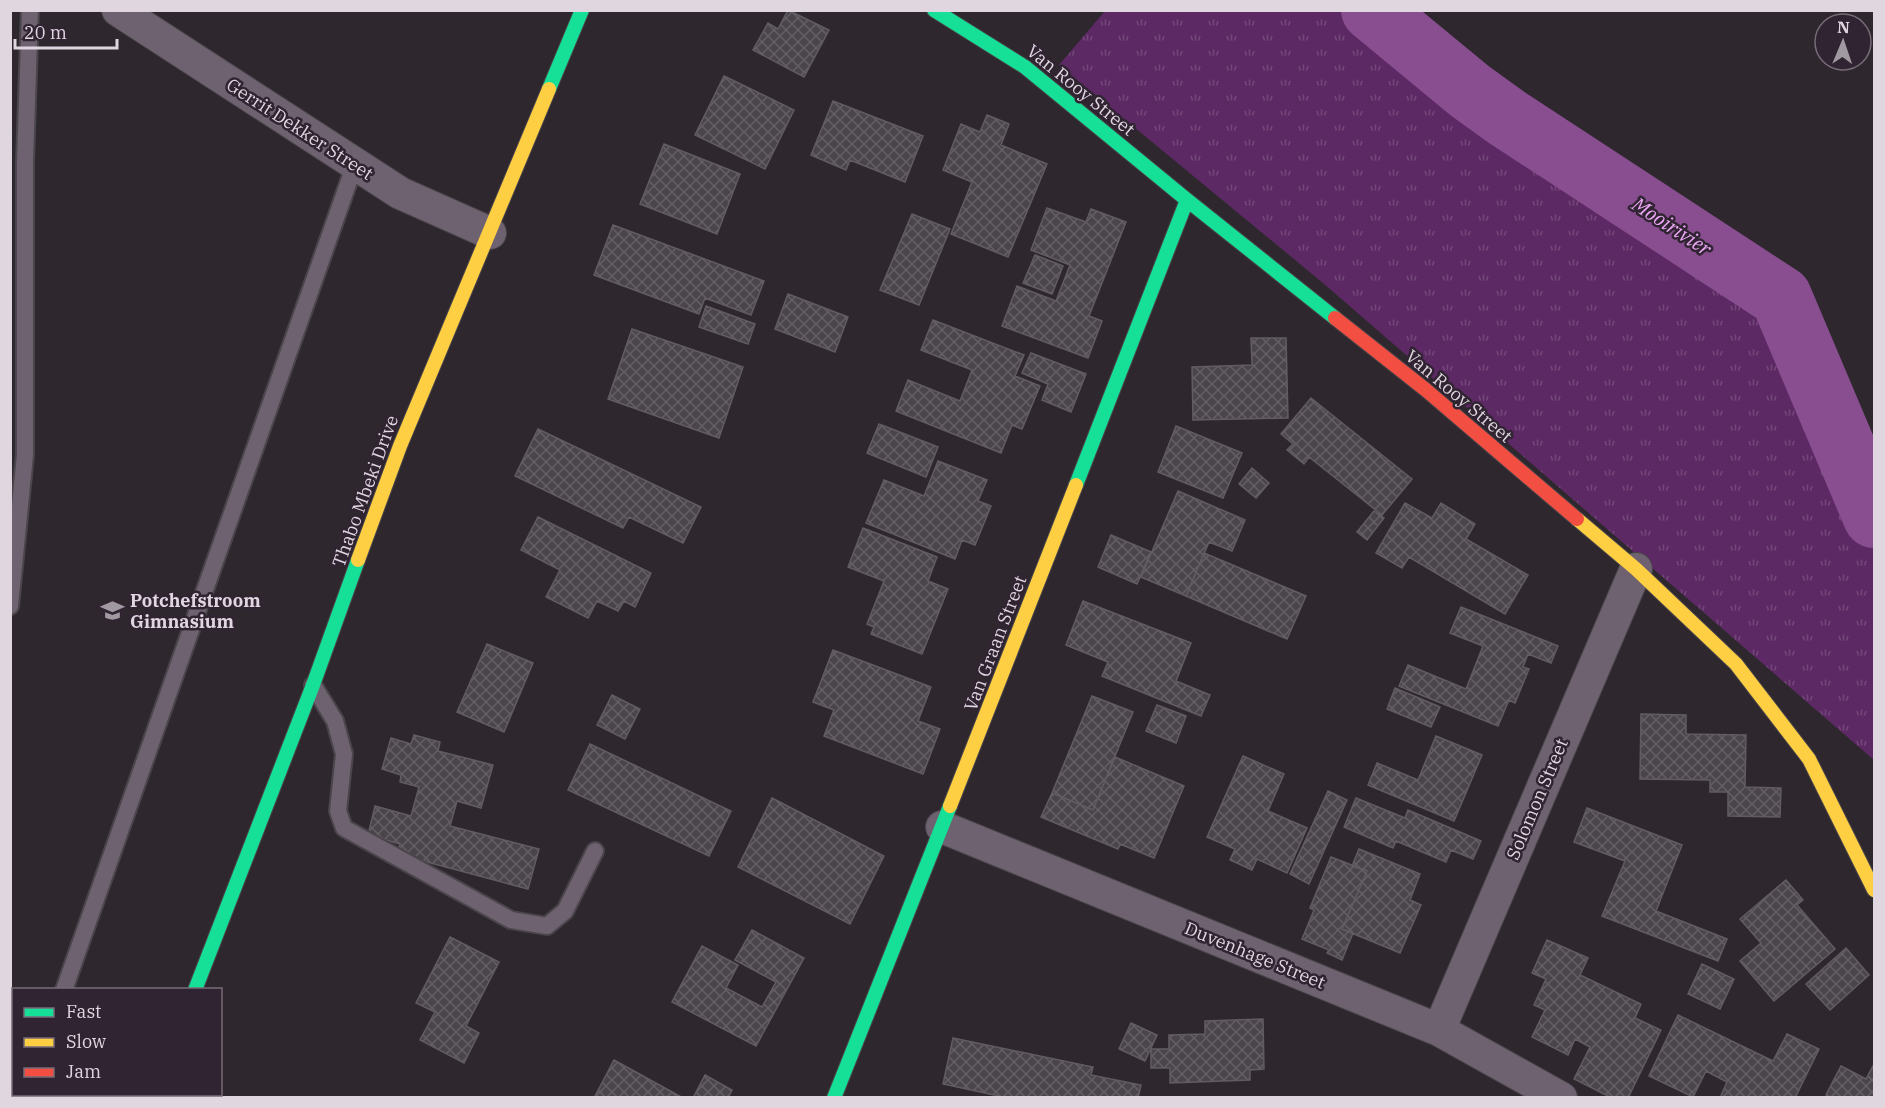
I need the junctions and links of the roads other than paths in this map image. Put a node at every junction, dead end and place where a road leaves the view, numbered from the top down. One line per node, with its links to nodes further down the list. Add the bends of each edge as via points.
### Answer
1 (30, 10): 9 (lane, via 25,162 25,455)
2 (118, 10): 5 (street, Gerrit Dekker Street)
3 (582, 10): 7 (street, Thabo Mbeki Drive)
4 (934, 10): 6 (street, Van Rooy Street, via 1025,67)
5 (355, 164): 7 (street, Gerrit Dekker Street, via 400,194); 14 (lane)
6 (1187, 200): 8 (street, Van Rooy Street, via 1425,390); 11 (street, Van Graan Street)
7 (490, 233): 10 (street, Thabo Mbeki Drive, via 400,446)
8 (1636, 569): 13 (street, Van Rooy Street, via 1736,664 1809,759); 16 (street, Solomon Street)
9 (10, 606)
10 (313, 685): 12 (lane, via 335,721 344,754 338,811 344,828 511,920 547,926 565,911); 15 (street, Thabo Mbeki Drive)
11 (942, 827): 16 (street, Duvenhage Street); 17 (street, Van Graan Street)
12 (595, 851)
13 (1875, 890)
14 (65, 988)
15 (196, 988)
16 (1439, 1030): 18 (street, Duvenhage Street)
17 (834, 1098)
18 (1561, 1098)

